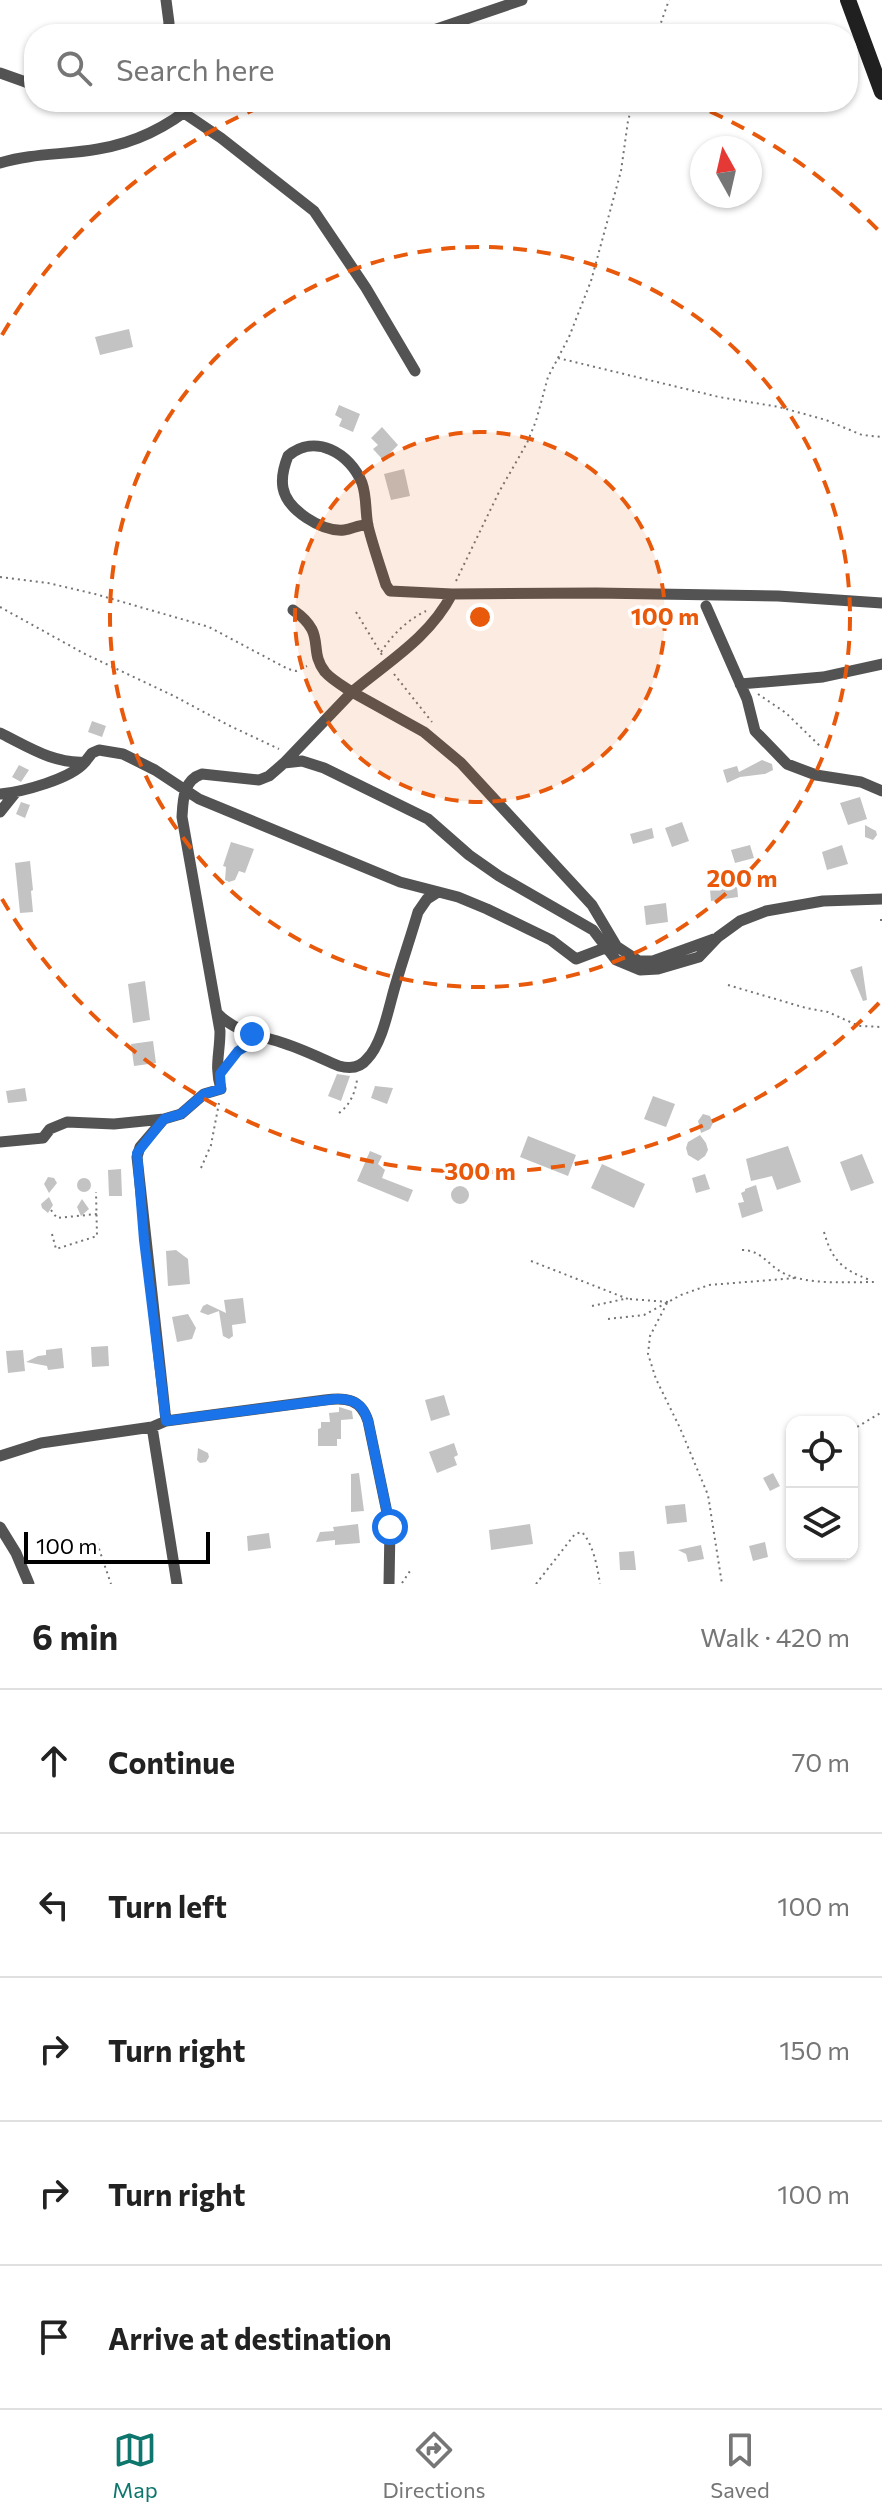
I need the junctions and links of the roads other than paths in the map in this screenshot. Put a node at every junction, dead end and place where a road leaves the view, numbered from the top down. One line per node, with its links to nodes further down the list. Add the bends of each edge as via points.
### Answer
1 (166, 0): 4 (street)
2 (522, 0): 5 (street)
3 (848, 0): 6 (main road)
4 (169, 24)
5 (451, 24)
6 (857, 24)
7 (858, 27): 10 (main road)
8 (0, 73): 9 (street)
9 (24, 81)
10 (882, 92)
11 (184, 113): 12 (street, via 127,143); 13 (street, via 314,211)
12 (0, 163)
13 (415, 371)
14 (368, 525): 14 (street, via 362,483 348,461 324,445 288,456 284,491 297,509 327,527); 15 (street, via 390,591)
15 (450, 597): 16 (street, via 596,593); 21 (street, via 428,630 384,658)
16 (882, 603)
17 (706, 606): 20 (street)
18 (293, 610): 21 (street, via 312,628 325,672)
19 (882, 664): 20 (street, via 844,675)
20 (740, 684): 28 (street, via 755,731 787,764)
21 (352, 692): 23 (street); 34 (street, via 424,732 461,763 592,905)
22 (0, 733): 24 (street, via 56,760)
23 (288, 759): 26 (street, via 259,780 202,774); 34 (street, via 324,768 413,810 499,876 593,930)
24 (85, 762): 25 (street, via 99,750 123,754); 29 (street, via 72,773)
25 (157, 772): 26 (street); 27 (street)
26 (193, 778): 27 (street)
27 (185, 790): 32 (street, via 390,878); 35 (street, via 187,857)
28 (882, 791)
29 (16, 792): 30 (street); 31 (street)
30 (0, 794)
31 (0, 812)
32 (438, 892): 34 (street, via 513,921 576,959); 35 (street, via 418,912 372,1052 356,1067 339,1066 232,1026)
33 (882, 899): 34 (street, via 839,899 753,915 718,937 699,957 658,969 623,965)
34 (611, 948)
35 (216, 1013): 36 (street, via 220,1042 215,1070 221,1089)
36 (164, 1119): 37 (street, via 67,1122 43,1138); 38 (street, via 137,1157)
37 (0, 1142)
38 (166, 1421): 39 (street); 44 (street, via 335,1399 356,1402 368,1421 390,1527)
39 (152, 1427): 40 (street, via 41,1443); 43 (street)
40 (0, 1456)
41 (0, 1527): 42 (street)
42 (29, 1584)
43 (177, 1584)
44 (389, 1584)

